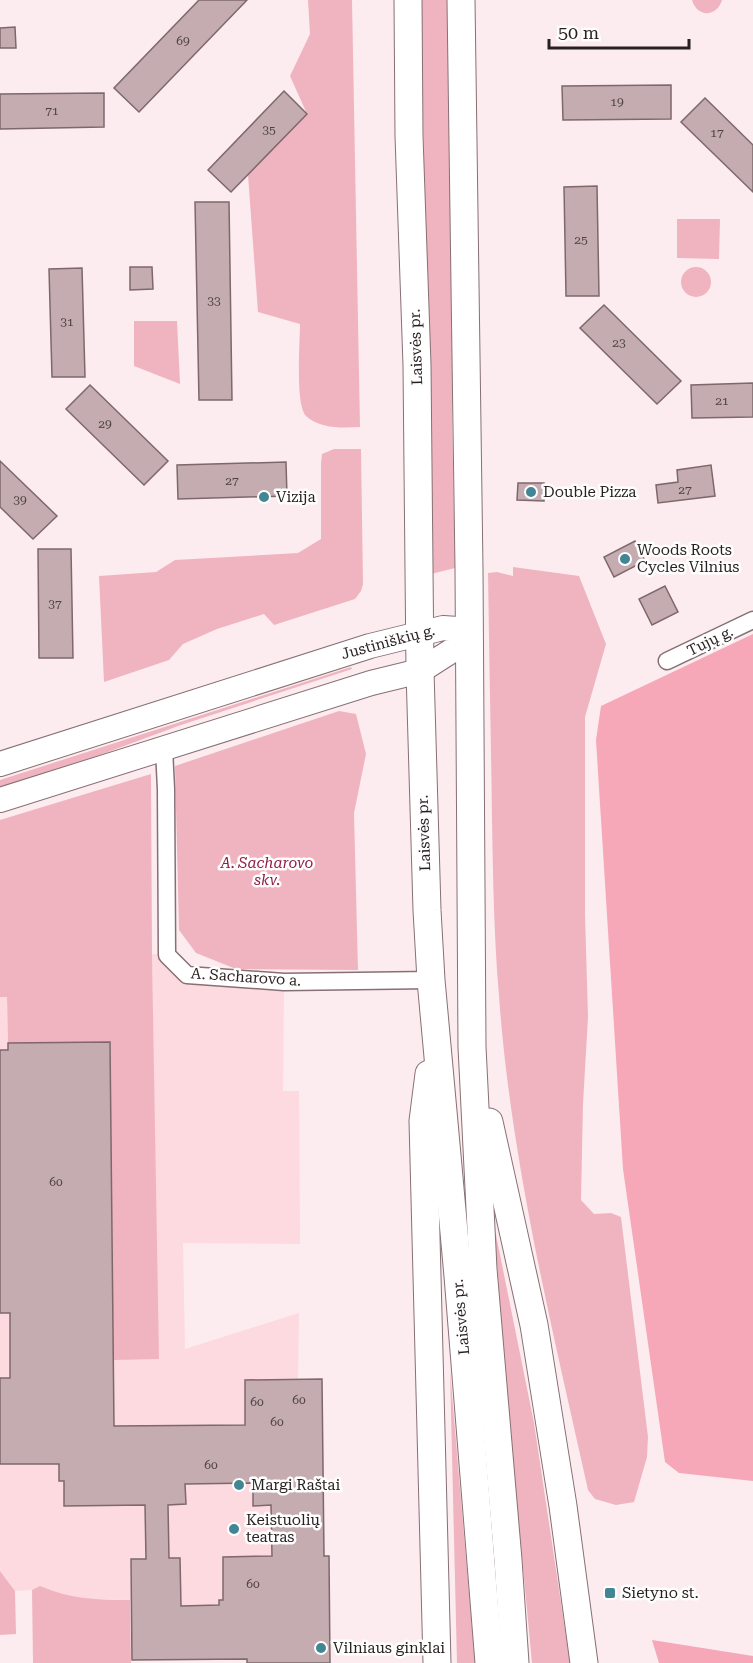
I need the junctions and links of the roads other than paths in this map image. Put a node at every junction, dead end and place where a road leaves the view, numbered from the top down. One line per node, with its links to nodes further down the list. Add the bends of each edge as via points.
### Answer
1 (408, 0): 4 (main road, Laisvės pr.)
2 (461, 0): 5 (main road, Laisvės pr.)
3 (753, 620): 6 (street, Tujų g.)
4 (420, 634): 5 (main road, Justiniškių g., via 443,628); 7 (main road, Laisvės pr.); 9 (main road, Justiniškių g., via 370,645)
5 (470, 634): 7 (main road, Justiniškių g.); 13 (main road, Laisvės pr.)
6 (667, 661)
7 (420, 671): 8 (main road, Justiniškių g.); 11 (main road, Laisvės pr.)
8 (164, 749): 10 (main road, Justiniškių g.); 11 (street, A. Sacharovo a., via 167,955 187,975 284,982)
9 (0, 764)
10 (0, 800)
11 (431, 980): 12 (main road, Laisvės pr.)
12 (436, 1022): 14 (main road, via 423,1121); 15 (main road, Laisvės pr.)
13 (472, 1047): 16 (main road, Laisvės pr., via 483,1269); 17 (main road, Laisvės pr., via 534,1325)
14 (437, 1663)
15 (489, 1663)
16 (515, 1663)
17 (585, 1663)

